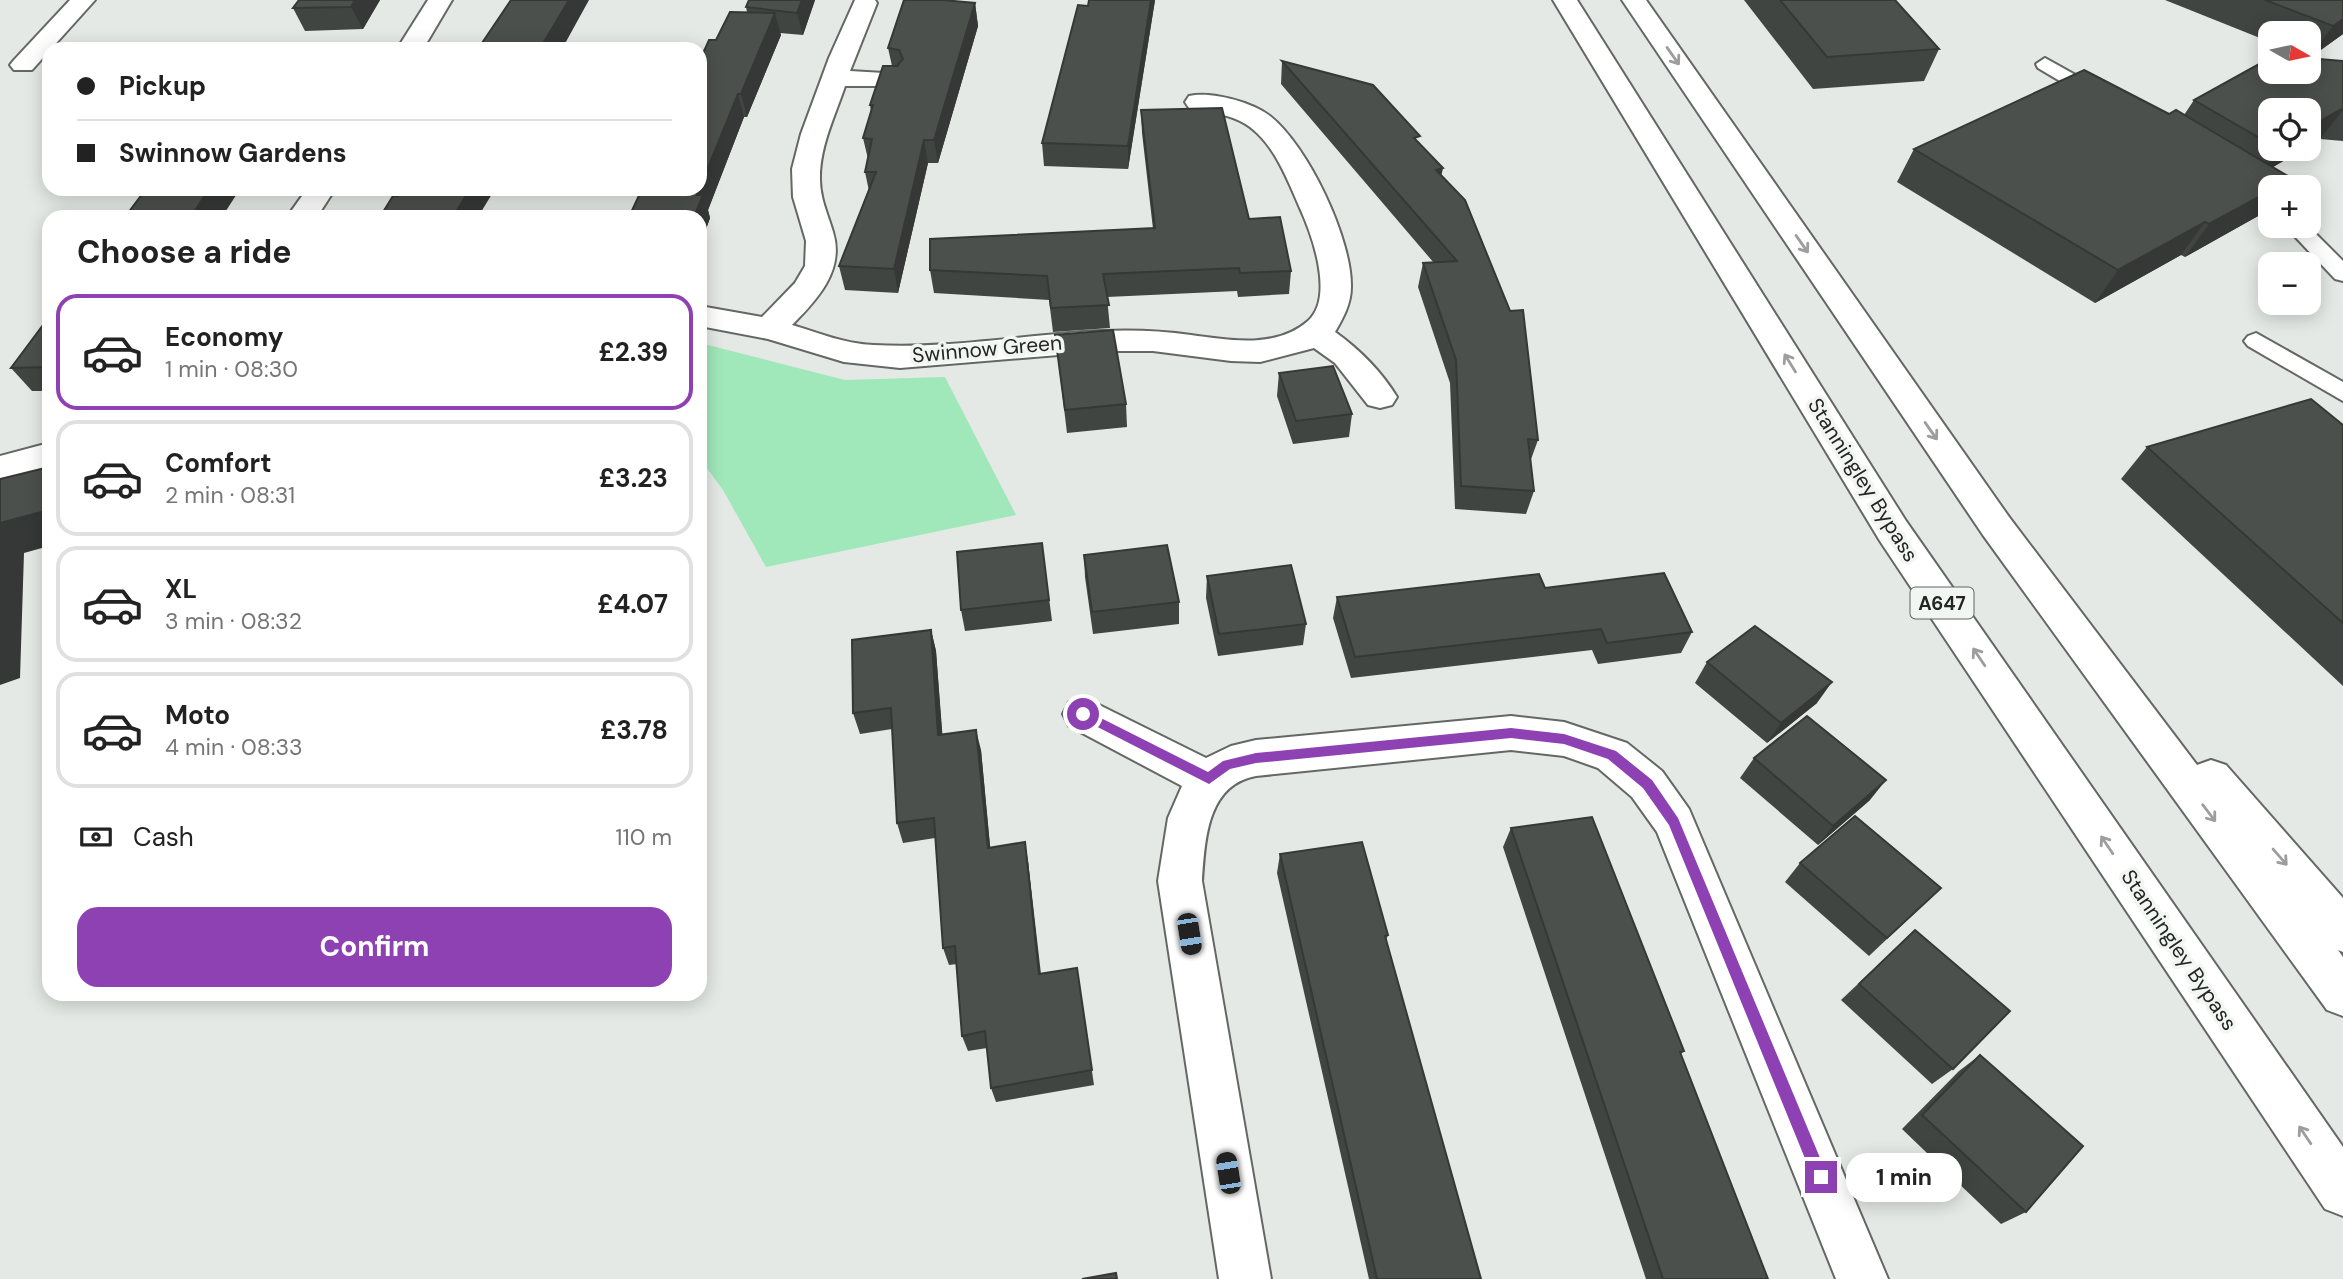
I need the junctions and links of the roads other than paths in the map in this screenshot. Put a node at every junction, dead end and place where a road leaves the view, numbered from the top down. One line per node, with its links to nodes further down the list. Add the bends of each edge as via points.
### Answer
1 (83, 0): 6 (main road)
2 (440, 0): 7 (main road)
3 (1565, 0): 30 (main road, Stanningley Bypass / A647, one-way to 3, via 1893,531)
4 (1634, 0): 25 (main road, one-way to 25)
5 (865, 3): 11 (main road, via 848,36)
6 (44, 42)
7 (414, 42)
8 (42, 44): 10 (main road)
9 (2045, 64): 14 (lane)
10 (23, 65)
11 (835, 78): 12 (main road); 18 (main road, via 819,115 806,167 809,207 822,244 817,269 802,297)
12 (892, 80)
13 (1198, 102): 19 (main road, via 1260,121 1284,146 1299,173 1327,232 1338,280 1330,312)
14 (2119, 108)
15 (2308, 238): 16 (lane)
16 (2343, 274)
17 (707, 317): 18 (main road, Swinnow Green)
18 (769, 329): 19 (main road, Swinnow Green, via 824,348 911,358 1105,340 1158,341 1239,352 1300,344)
19 (1316, 334): 22 (main road, via 1346,355)
20 (2256, 341): 21 (lane)
21 (2343, 393)
22 (1380, 397)
23 (42, 457): 24 (main road)
24 (0, 468)
25 (1996, 526): 28 (main road, one-way to 28); 29 (main road, one-way to 29)
26 (1083, 714): 27 (main road)
27 (1209, 779): 31 (main road, via 1184,834 1180,881); 32 (main road, via 1227,765 1256,758 1511,733 1564,739 1612,755 1647,784 1674,822)
28 (2343, 931)
29 (2343, 994)
30 (2343, 1191)
31 (1245, 1279)
32 (1862, 1279)

